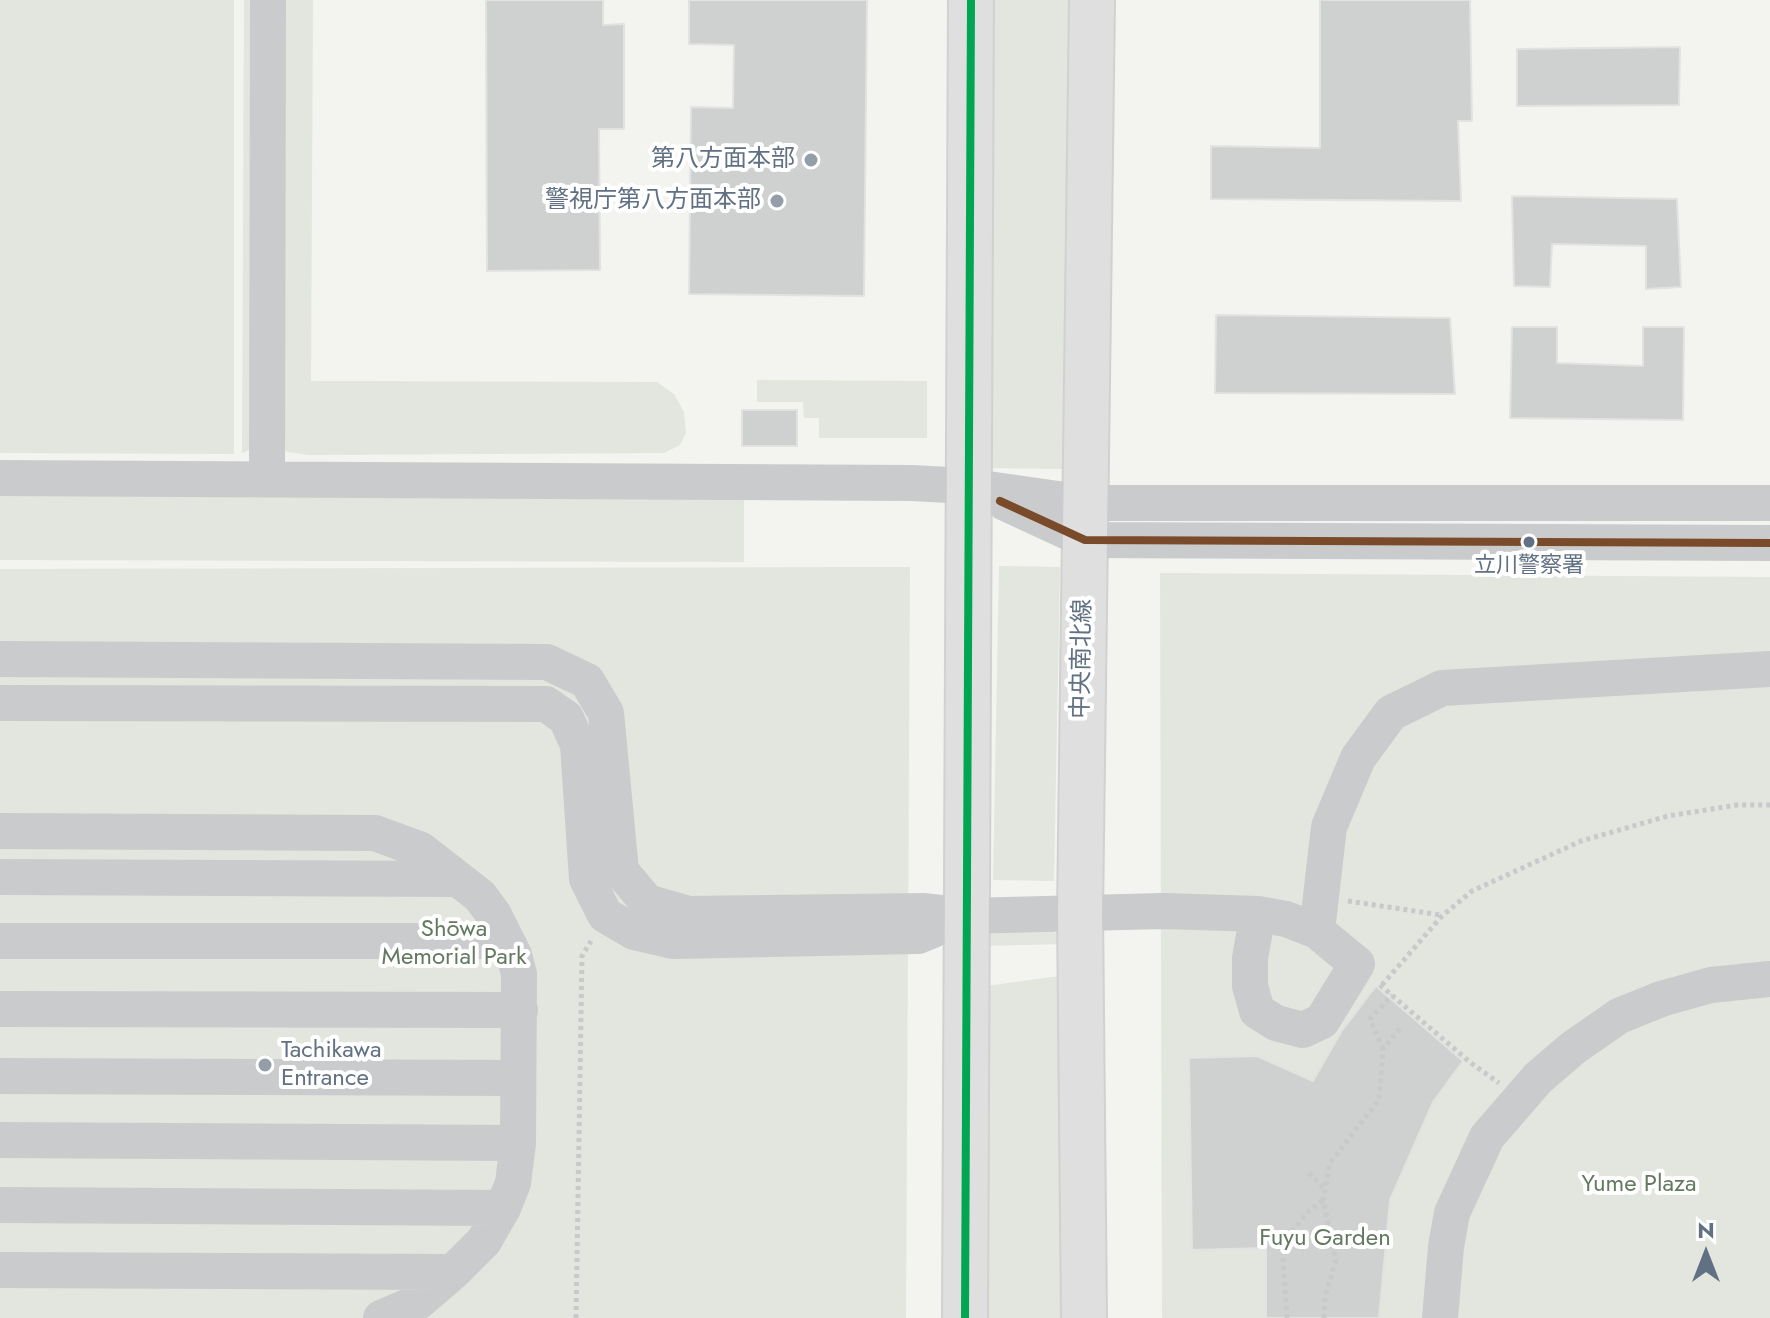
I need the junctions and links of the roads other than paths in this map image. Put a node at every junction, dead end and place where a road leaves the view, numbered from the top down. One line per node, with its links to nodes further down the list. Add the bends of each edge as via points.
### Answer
1 (268, 0): 5 (street)
2 (971, 0): 6 (main road)
3 (1092, 0): 8 (main road, 中央南北線)
4 (0, 478): 5 (street)
5 (267, 479): 6 (street)
6 (967, 486): 8 (street); 19 (main road)
7 (1770, 503): 8 (street)
8 (1085, 521): 9 (street); 16 (main road, 中央南北線)
9 (1770, 543)
10 (0, 659): 19 (street, via 547,662 587,681 606,713 621,871 647,902 689,914 923,911)
11 (1770, 669): 18 (street, via 1442,688 1391,713 1358,758 1329,827)
12 (0, 703): 19 (street, via 546,704 566,718 578,745 587,879 605,915 634,932 673,941 918,936)
13 (0, 831): 15 (street, via 375,833 421,850)
14 (0, 877): 15 (street)
15 (458, 879): 21 (street, via 480,896)
16 (1080, 913): 17 (street); 19 (street); 35 (main road, 中央南北線)
17 (1258, 914): 18 (street, via 1286,919); 18 (street, via 1250,958 1257,1011 1303,1030 1322,1021 1369,975)
18 (1319, 915)
19 (966, 916): 34 (main road)
20 (0, 941): 21 (street)
21 (506, 941): 24 (street, via 519,974)
22 (1770, 979): 36 (street, via 1711,985 1619,1016 1573,1048 1519,1098 1487,1137 1452,1213)
23 (0, 1009): 24 (street)
24 (520, 1010): 26 (street)
25 (0, 1076): 26 (street)
26 (518, 1078): 28 (street)
27 (0, 1140): 28 (street)
28 (518, 1143): 30 (street, via 513,1183)
29 (0, 1205): 30 (street)
30 (503, 1208): 32 (street, via 484,1241)
31 (0, 1270): 32 (street)
32 (453, 1272): 33 (street, via 418,1302)
33 (381, 1318)
34 (965, 1318)
35 (1084, 1318)
36 (1440, 1318)

